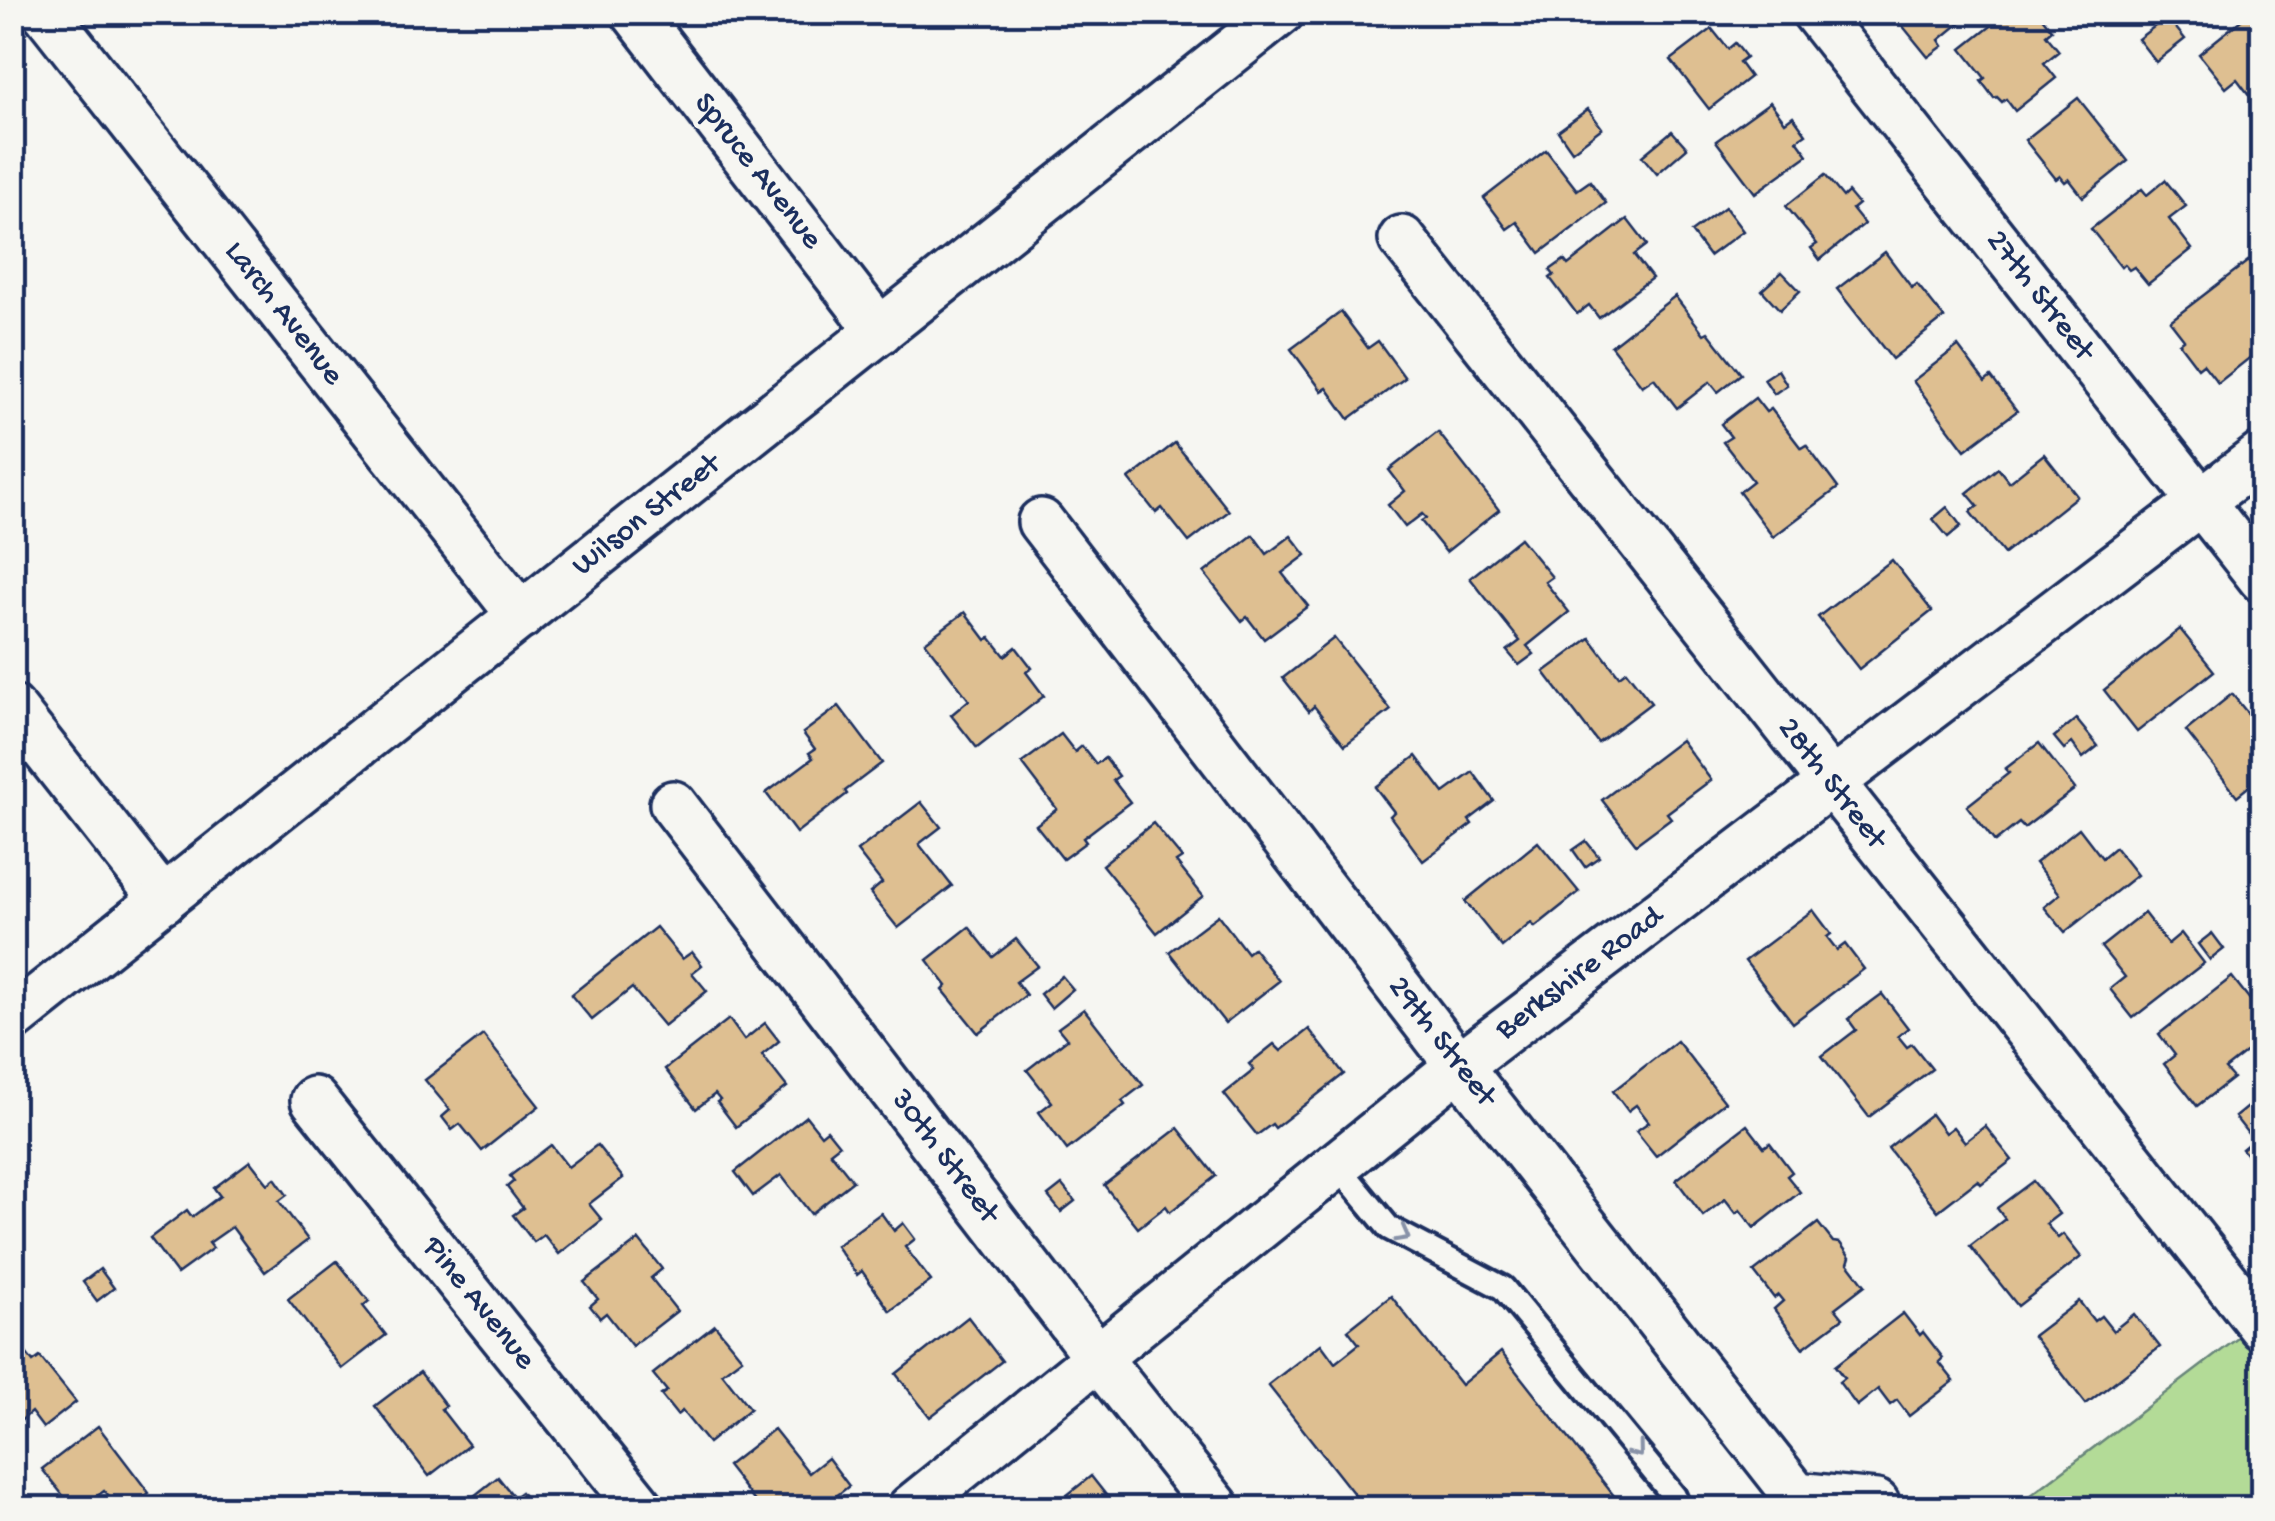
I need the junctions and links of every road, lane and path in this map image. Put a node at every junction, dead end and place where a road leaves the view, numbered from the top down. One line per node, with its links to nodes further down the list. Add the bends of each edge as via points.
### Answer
1 (45, 12): 11 (street, Larch Avenue)
2 (634, 12): 6 (street, Spruce Avenue)
3 (1815, 12): 8 (street, 27th Street)
4 (1251, 22): 6 (street, Wilson Street)
5 (1402, 239): 13 (street, 28th Street)
6 (880, 330): 11 (street, Wilson Street)
7 (2262, 455): 8 (street, Berkshire Road)
8 (2201, 501): 10 (street, 27th Street); 13 (street, Berkshire Road)
9 (1041, 522): 17 (street, 29th Street)
10 (2262, 579)
11 (520, 616): 15 (street, Wilson Street)
12 (12, 708): 15 (street)
13 (1830, 783): 17 (street, Berkshire Road); 20 (street, 28th Street)
14 (674, 804): 21 (street, 30th Street)
15 (163, 900): 16 (street, Wilson Street)
16 (12, 1019)
17 (1460, 1066): 19 (street, Berkshire Road); 22 (street, 29th Street, via 1796,1495)
18 (314, 1100): 23 (street, Pine Avenue)
19 (1336, 1165): 21 (street, Berkshire Road); 26 (lane, one-way to 26, via 1388,1228 1503,1288)
20 (2262, 1327)
21 (1098, 1358): 24 (street, Berkshire Road); 25 (street, 30th Street)
22 (1876, 1503)
23 (641, 1508)
24 (910, 1508)
25 (1217, 1508)
26 (1679, 1508)

